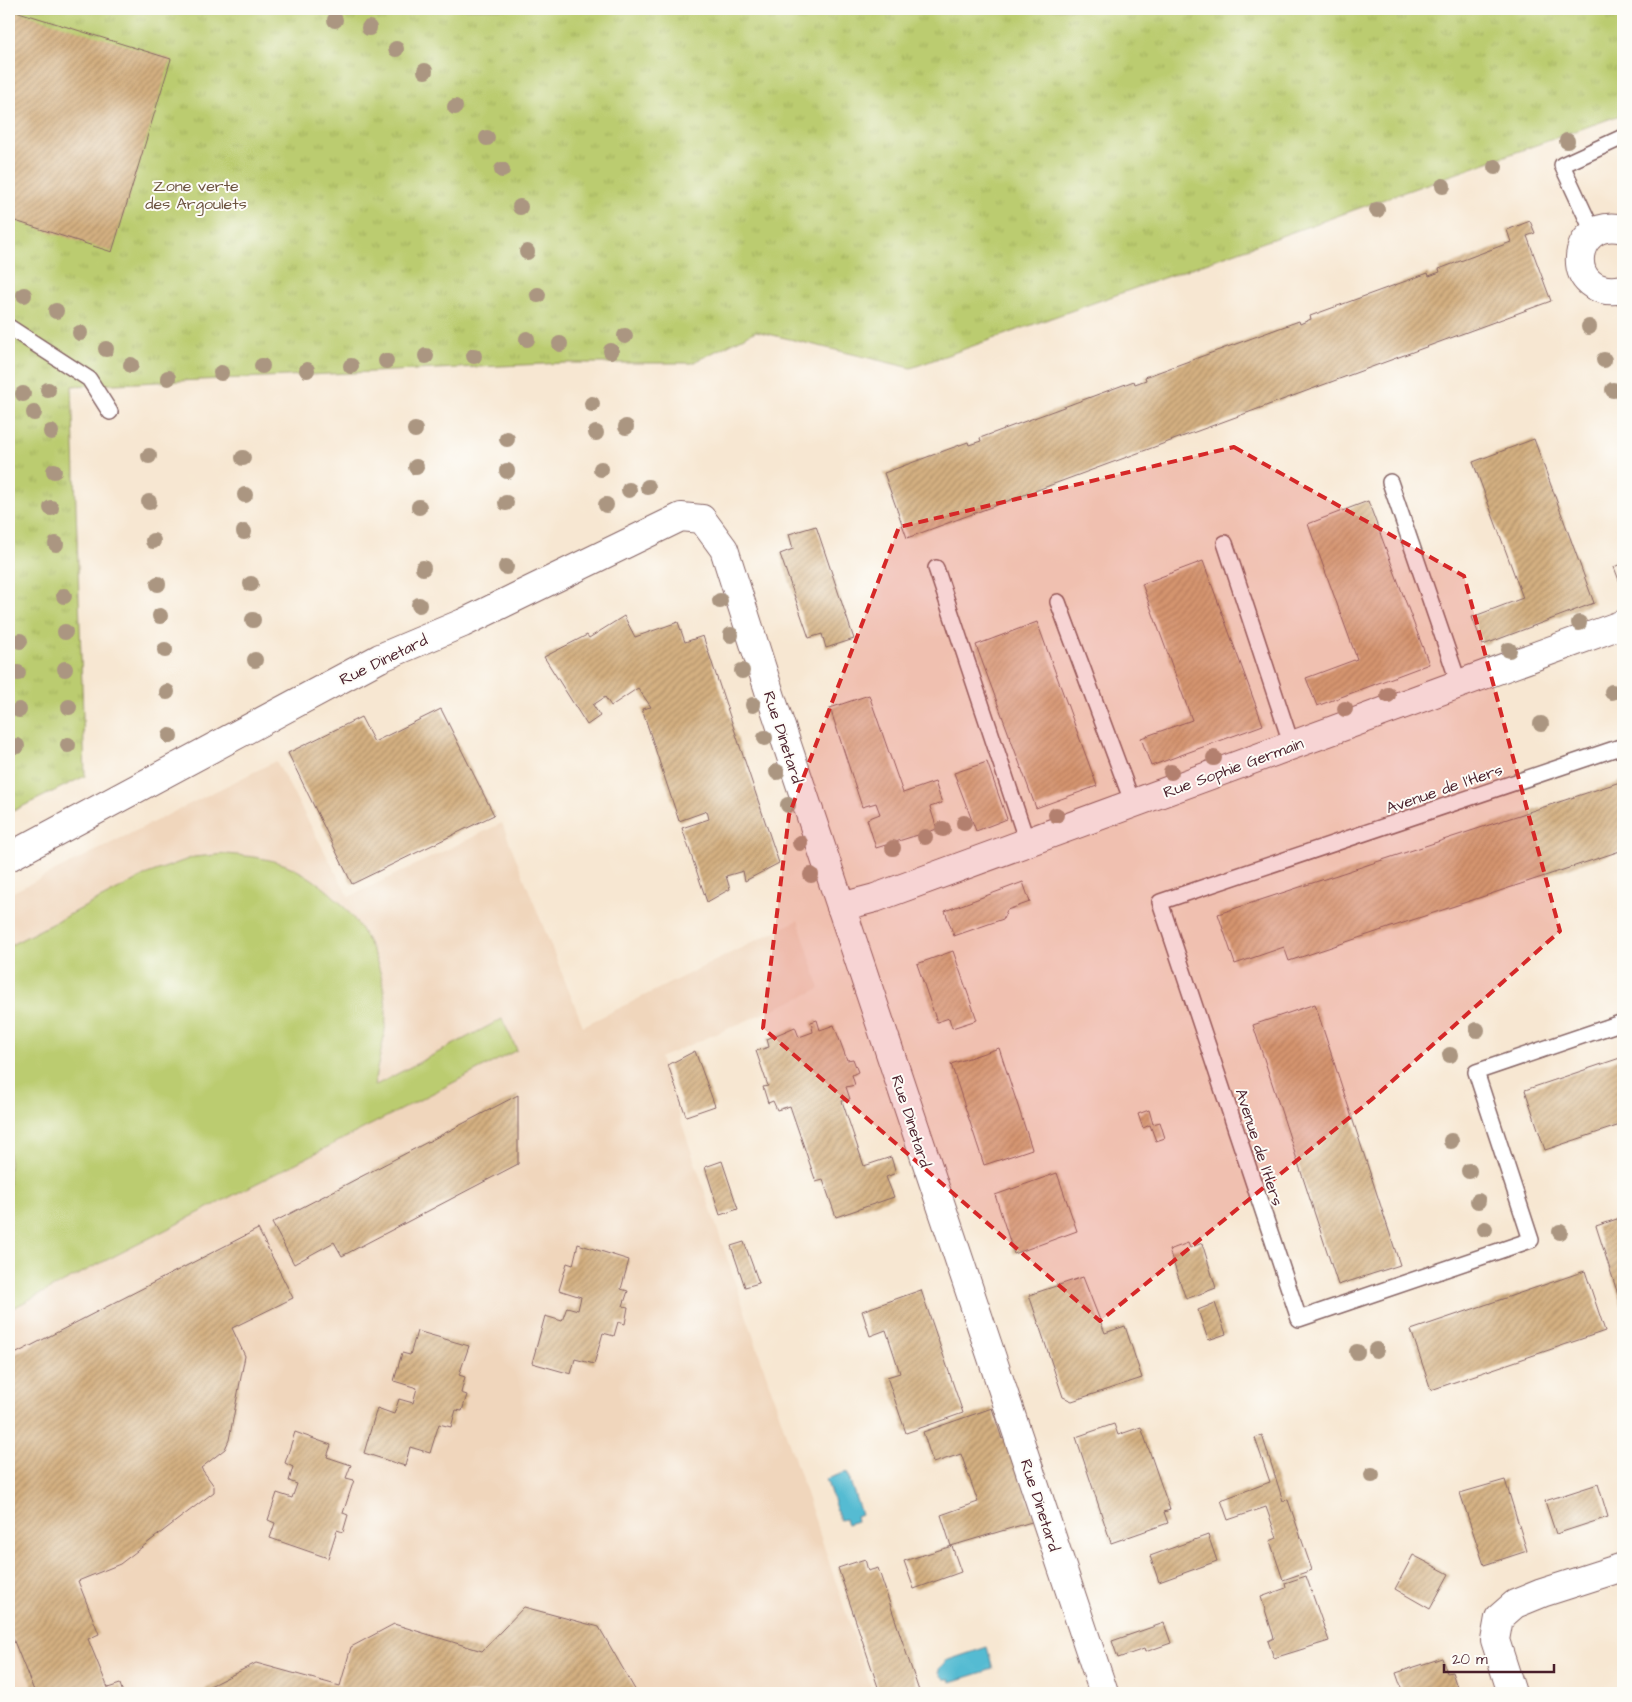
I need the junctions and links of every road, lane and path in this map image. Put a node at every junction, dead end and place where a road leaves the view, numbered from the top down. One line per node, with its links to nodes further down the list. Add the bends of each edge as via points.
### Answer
1 (1623, 137): 3 (lane, via 1562,165)
2 (1623, 229): 3 (street, via 1607,227)
3 (1593, 232): 4 (street, via 1580,252 1579,264 1583,274 1590,284 1600,289 1612,292)
4 (1623, 289)
5 (9, 327): 6 (lane, via 90,379)
6 (110, 412)
7 (1390, 482): 12 (lane)
8 (1225, 544): 13 (lane)
9 (936, 568): 16 (lane)
10 (1058, 602): 15 (lane)
11 (1623, 624): 12 (street, Rue Sophie Germain)
12 (1460, 684): 13 (street, Rue Sophie Germain)
13 (1292, 746): 15 (street, Rue Sophie Germain)
14 (1623, 746): 19 (lane, Avenue de l'Hers, via 1160,902 1299,1319 1532,1240 1476,1072)
15 (1133, 804): 16 (street, Rue Sophie Germain)
16 (1027, 842): 18 (street, Rue Sophie Germain, via 875,898)
17 (9, 857): 18 (street, Rue Dinetard, via 380,658 464,623 682,517 702,519 724,549)
18 (841, 907): 21 (street, Rue Dinetard)
19 (1623, 1022)
20 (1623, 1567): 22 (street, via 1515,1604 1499,1618 1495,1640)
21 (1104, 1693)
22 (1512, 1693)

